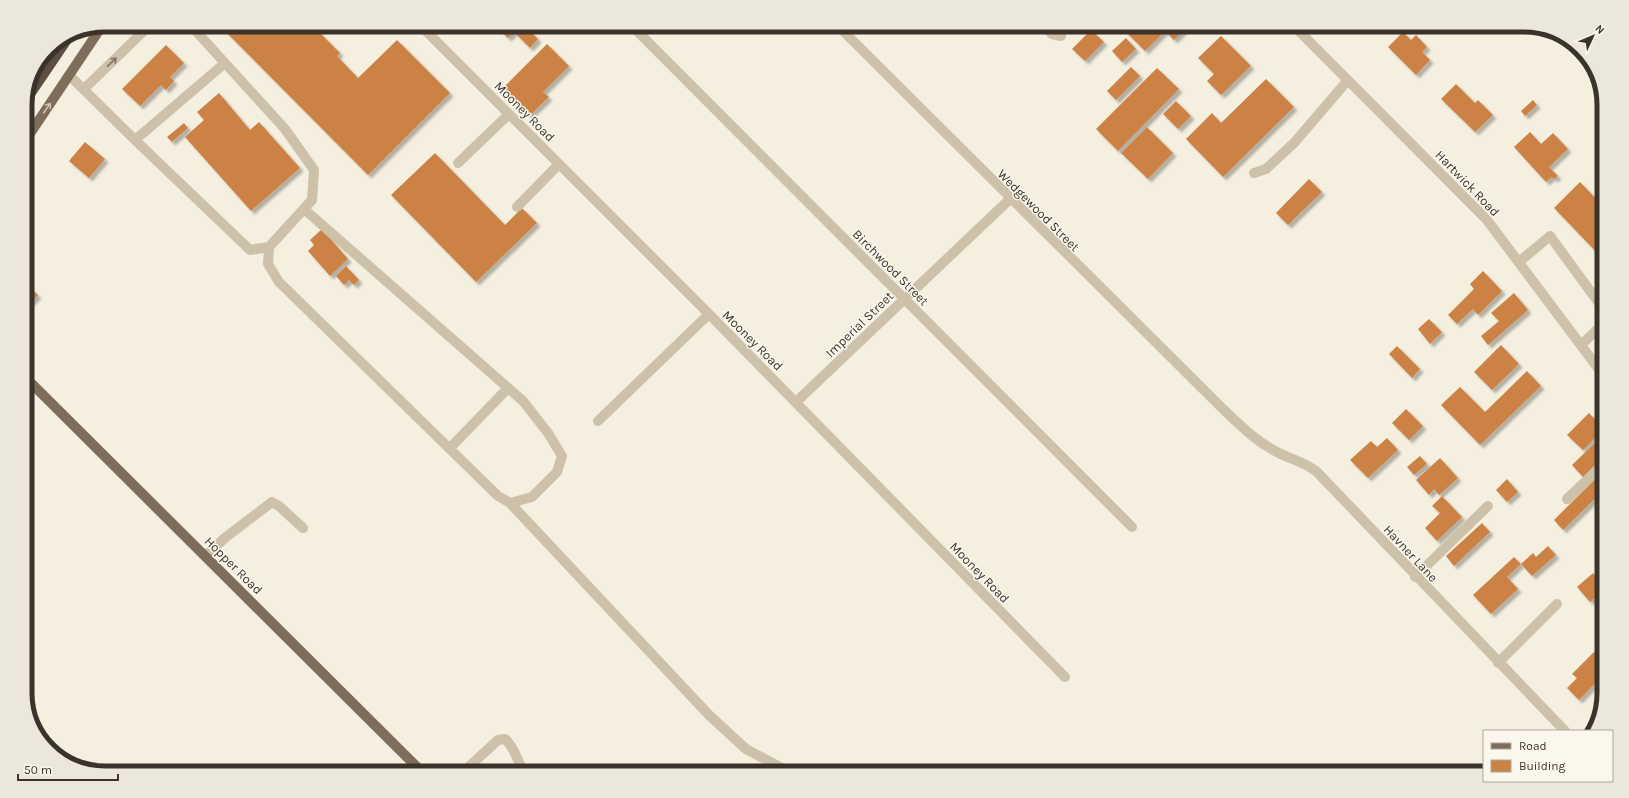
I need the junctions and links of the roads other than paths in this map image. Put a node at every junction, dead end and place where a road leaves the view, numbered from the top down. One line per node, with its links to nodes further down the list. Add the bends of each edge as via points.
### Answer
1 (98, 32): 12 (main road)
2 (143, 32): 15 (street, one-way to 2)
3 (197, 32): 11 (street)
4 (427, 32): 16 (street, Mooney Road)
5 (638, 32): 27 (street, Birchwood Street)
6 (844, 32): 22 (street, Wedgewood Street)
7 (1050, 32): 9 (street)
8 (1300, 32): 13 (street, Hartwick Road)
9 (1061, 36)
10 (61, 47): 14 (highway)
11 (225, 63): 18 (street); 24 (street, via 284,129 314,170 312,200)
12 (69, 75): 15 (street); 17 (main road, one-way to 12)
13 (1348, 80): 21 (street, via 1294,143 1266,169); 26 (street, Hartwick Road, via 1487,220)
14 (35, 85)
15 (84, 89): 18 (street)
16 (509, 114): 19 (street); 20 (street, Mooney Road)
17 (32, 130)
18 (135, 140): 25 (street, via 250,250)
19 (458, 163)
20 (560, 164): 23 (street); 29 (street, Mooney Road)
21 (1254, 173)
22 (1010, 199): 27 (street, Imperial Street); 36 (street, Wedgewood Street)
23 (517, 207)
24 (304, 209): 25 (street); 34 (street)
25 (269, 247): 38 (street, via 268,264 279,282)
26 (1519, 262): 28 (street, via 1550,236); 31 (street, Hartwick Road)
27 (905, 299): 35 (street, Imperial Street); 43 (street, Birchwood Street)
28 (1597, 300)
29 (709, 314): 35 (street, Mooney Road); 37 (street)
30 (1597, 330): 31 (street)
31 (1581, 345): 32 (street, Hartwick Road)
32 (1597, 367)
33 (32, 384): 45 (main road, Hopper Road)
34 (508, 388): 38 (street); 41 (street, via 523,401 562,456 557,472 532,497)
35 (796, 402): 49 (street, Mooney Road)
36 (1225, 411): 46 (street, Havner Lane, via 1257,440 1279,454 1307,464 1317,472)
37 (598, 420)
38 (450, 448): 41 (street, via 498,496)
39 (1597, 471): 40 (street)
40 (1567, 499)
41 (510, 503): 54 (street, via 709,715 746,749)
42 (1488, 506): 46 (street)
43 (1132, 527)
44 (302, 528): 45 (street, via 272,502 236,528)
45 (206, 556): 51 (main road, Hopper Road)
46 (1415, 576): 48 (street, Havner Lane)
47 (1557, 604): 48 (street)
48 (1498, 663): 50 (street, Havner Lane)
49 (1065, 677)
50 (1564, 730)
51 (416, 766)
52 (470, 766): 53 (street, via 498,740 505,739 511,744)
53 (520, 766)
54 (777, 766)

